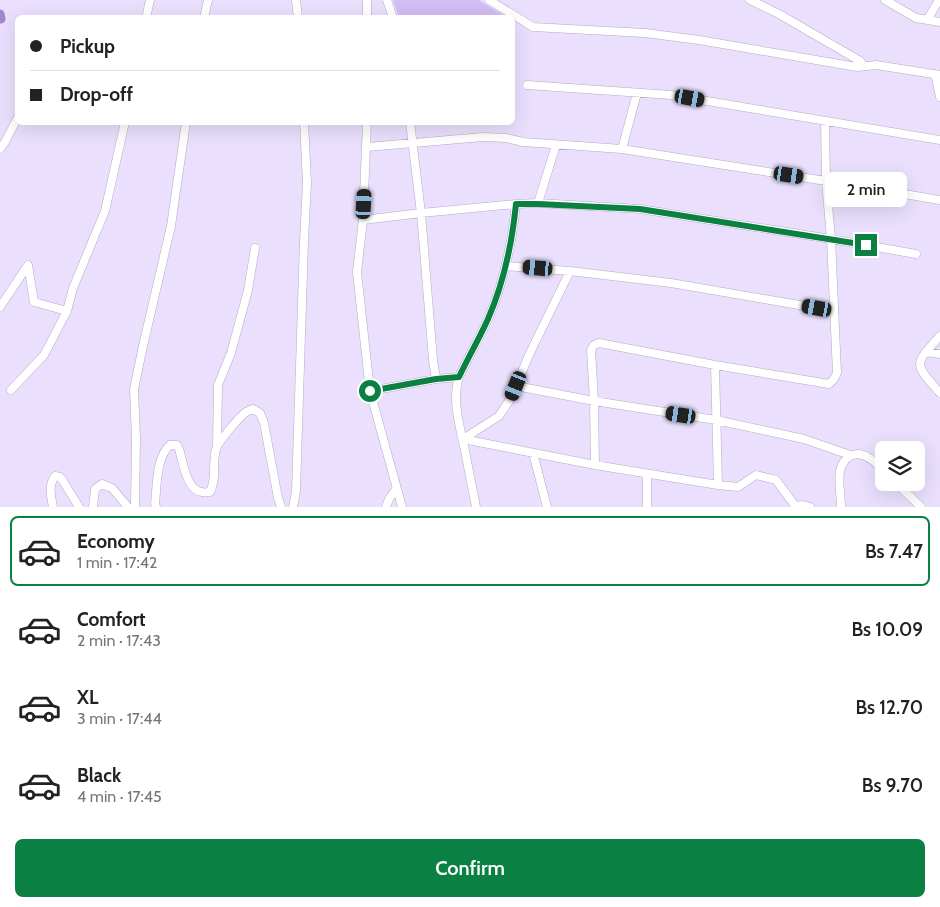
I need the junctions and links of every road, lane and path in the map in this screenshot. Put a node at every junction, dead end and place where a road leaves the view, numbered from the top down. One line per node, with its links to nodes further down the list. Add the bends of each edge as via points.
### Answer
1 (150, 0): 10 (street)
2 (208, 0): 11 (street)
3 (296, 0): 12 (street)
4 (367, 0): 13 (street)
5 (387, 0): 14 (street)
6 (489, 0): 15 (street)
7 (750, 0): 19 (street)
8 (885, 0): 17 (street, via 916,18)
9 (940, 0): 17 (street)
10 (147, 15)
11 (205, 15)
12 (298, 15)
13 (367, 15)
14 (391, 15)
15 (514, 15)
16 (515, 16): 19 (street, via 534,27 664,35)
17 (927, 20): 18 (street)
18 (940, 22)
19 (864, 66): 20 (street)
20 (937, 74): 23 (street)
21 (527, 85): 22 (street)
22 (637, 93): 24 (street, via 671,95); 36 (street)
23 (940, 97)
24 (825, 121): 31 (street); 37 (street)
25 (15, 123): 35 (street)
26 (124, 125): 49 (street, via 105,212 73,288)
27 (186, 125): 77 (street, via 171,226 134,390)
28 (304, 125): 80 (street, via 307,183)
29 (367, 125): 34 (street)
30 (410, 125): 32 (street)
31 (940, 140)
32 (412, 143): 33 (street, via 483,137); 34 (street); 41 (street)
33 (556, 144): 36 (street); 40 (street)
34 (367, 147): 42 (street)
35 (0, 149)
36 (622, 149): 37 (street)
37 (826, 181): 38 (street); 43 (street)
38 (940, 200)
39 (516, 204): 40 (street); 41 (street); 46 (street)
40 (538, 204): 43 (street, via 640,209)
41 (421, 213): 42 (street); 56 (street)
42 (364, 220): 59 (street, via 357,272)
43 (832, 239): 45 (street); 50 (street)
44 (255, 248): 64 (street, via 248,290 231,353 218,386)
45 (916, 254)
46 (506, 266): 47 (street); 55 (street, via 488,319)
47 (570, 271): 50 (street, via 679,284); 57 (street)
48 (0, 307): 49 (street, via 28,265 34,302)
49 (67, 311): 58 (street, via 44,355)
50 (834, 311): 54 (street, via 837,373 828,384)
51 (940, 336): 52 (street)
52 (926, 352): 53 (street); 60 (street, via 919,364 920,369)
53 (940, 354)
54 (715, 364): 61 (street, via 599,343 591,350); 62 (street)
55 (459, 377): 56 (street); 63 (street, via 456,393)
56 (436, 379): 59 (street)
57 (516, 386): 61 (street); 63 (street, via 499,416)
58 (11, 390)
59 (370, 391): 71 (street)
60 (940, 394)
61 (594, 401): 62 (street); 68 (street)
62 (716, 420): 66 (street, via 804,439); 70 (street)
63 (462, 439): 65 (street); 83 (street)
64 (217, 447): 78 (street, via 210,492 200,492 192,486 176,445 166,448 158,471); 79 (street, via 247,411 253,409 260,413)
65 (533, 453): 68 (street); 84 (street)
66 (850, 455): 67 (street, via 870,458); 88 (street, via 840,472)
67 (875, 463)
68 (595, 465): 69 (street)
69 (647, 474): 70 (street); 85 (street)
70 (718, 485): 86 (street, via 738,487 756,475 776,480)
71 (396, 489): 81 (street); 82 (street)
72 (905, 491): 89 (street)
73 (53, 507): 74 (street, via 50,490 55,476 60,477)
74 (79, 507)
75 (93, 507): 76 (street, via 96,489 102,484 112,488)
76 (128, 507)
77 (135, 507)
78 (156, 507)
79 (281, 507)
80 (293, 507)
81 (386, 507)
82 (402, 507)
83 (476, 507)
84 (546, 507)
85 (647, 507)
86 (796, 507): 87 (street, via 804,504)
87 (810, 507)
88 (841, 507)
89 (920, 507)

